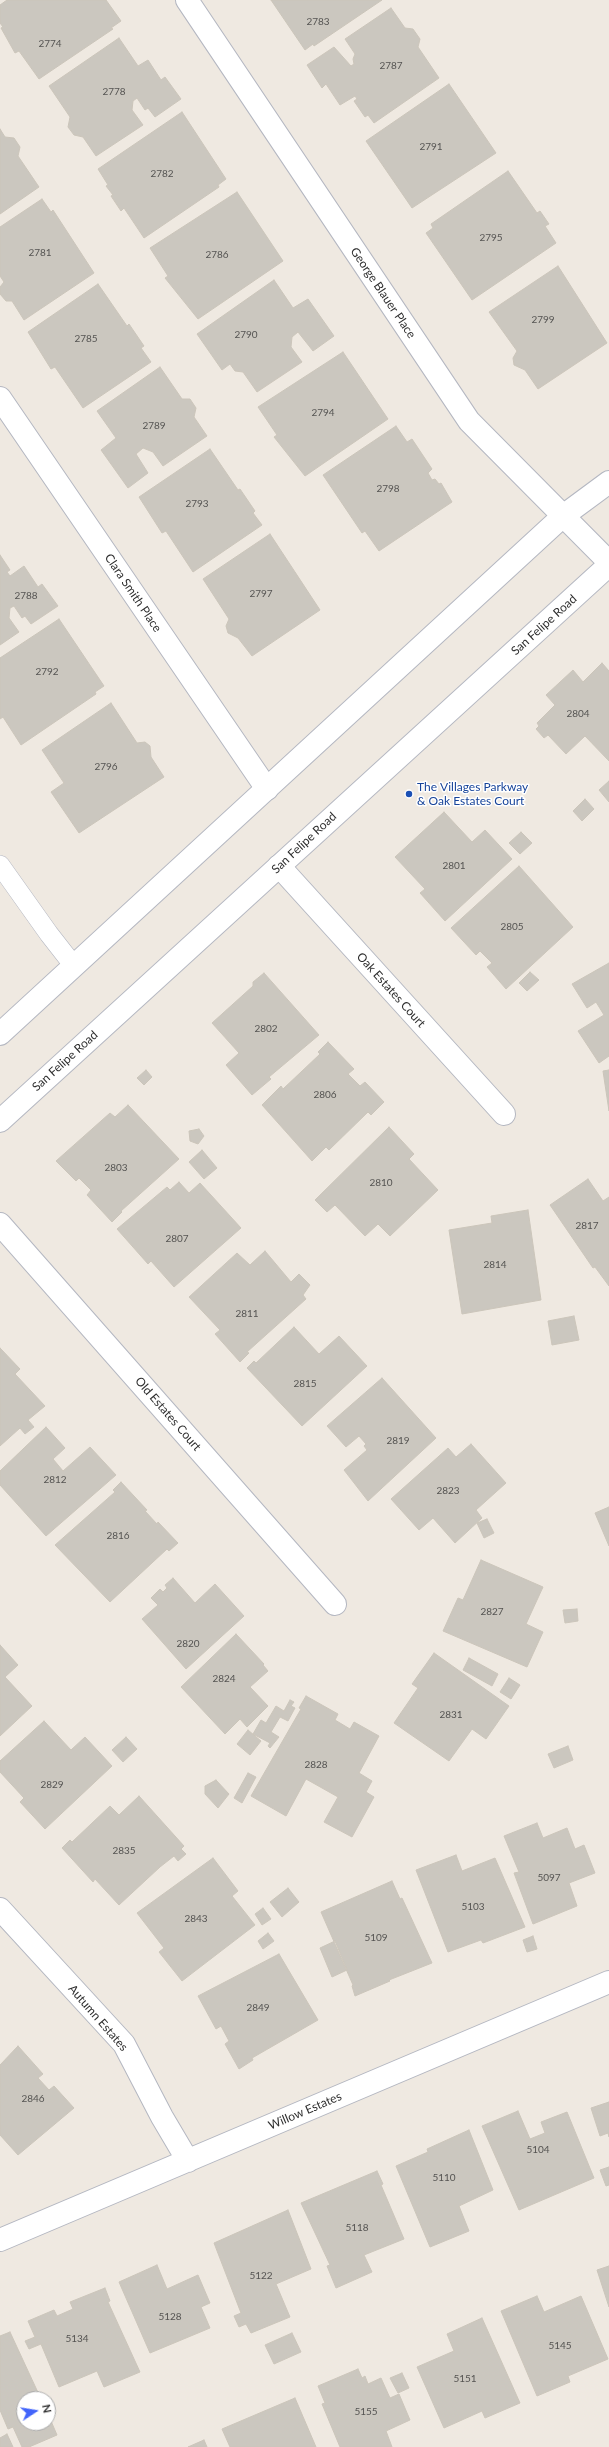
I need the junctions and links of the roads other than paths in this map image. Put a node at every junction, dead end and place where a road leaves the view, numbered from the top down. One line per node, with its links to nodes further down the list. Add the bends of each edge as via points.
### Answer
1 (187, 0): 4 (street, George Blauer Place, via 468,421)
2 (0, 398): 7 (street, Clara Smith Place)
3 (609, 482): 4 (street)
4 (563, 516): 5 (street, George Blauer Place); 7 (street)
5 (609, 562)
6 (609, 565): 9 (street, San Felipe Road)
7 (267, 789): 10 (street)
8 (0, 865): 10 (lane)
9 (279, 866): 12 (street, Oak Estates Court); 13 (street, San Felipe Road)
10 (74, 966): 11 (street)
11 (0, 1034)
12 (504, 1114)
13 (0, 1121)
14 (0, 1224): 15 (street, Old Estates Court)
15 (336, 1604)
16 (0, 1909): 18 (street, Autumn Estates, via 124,2044)
17 (609, 1982): 18 (street, Willow Estates)
18 (188, 2161): 19 (street, Willow Estates)
19 (0, 2240)

